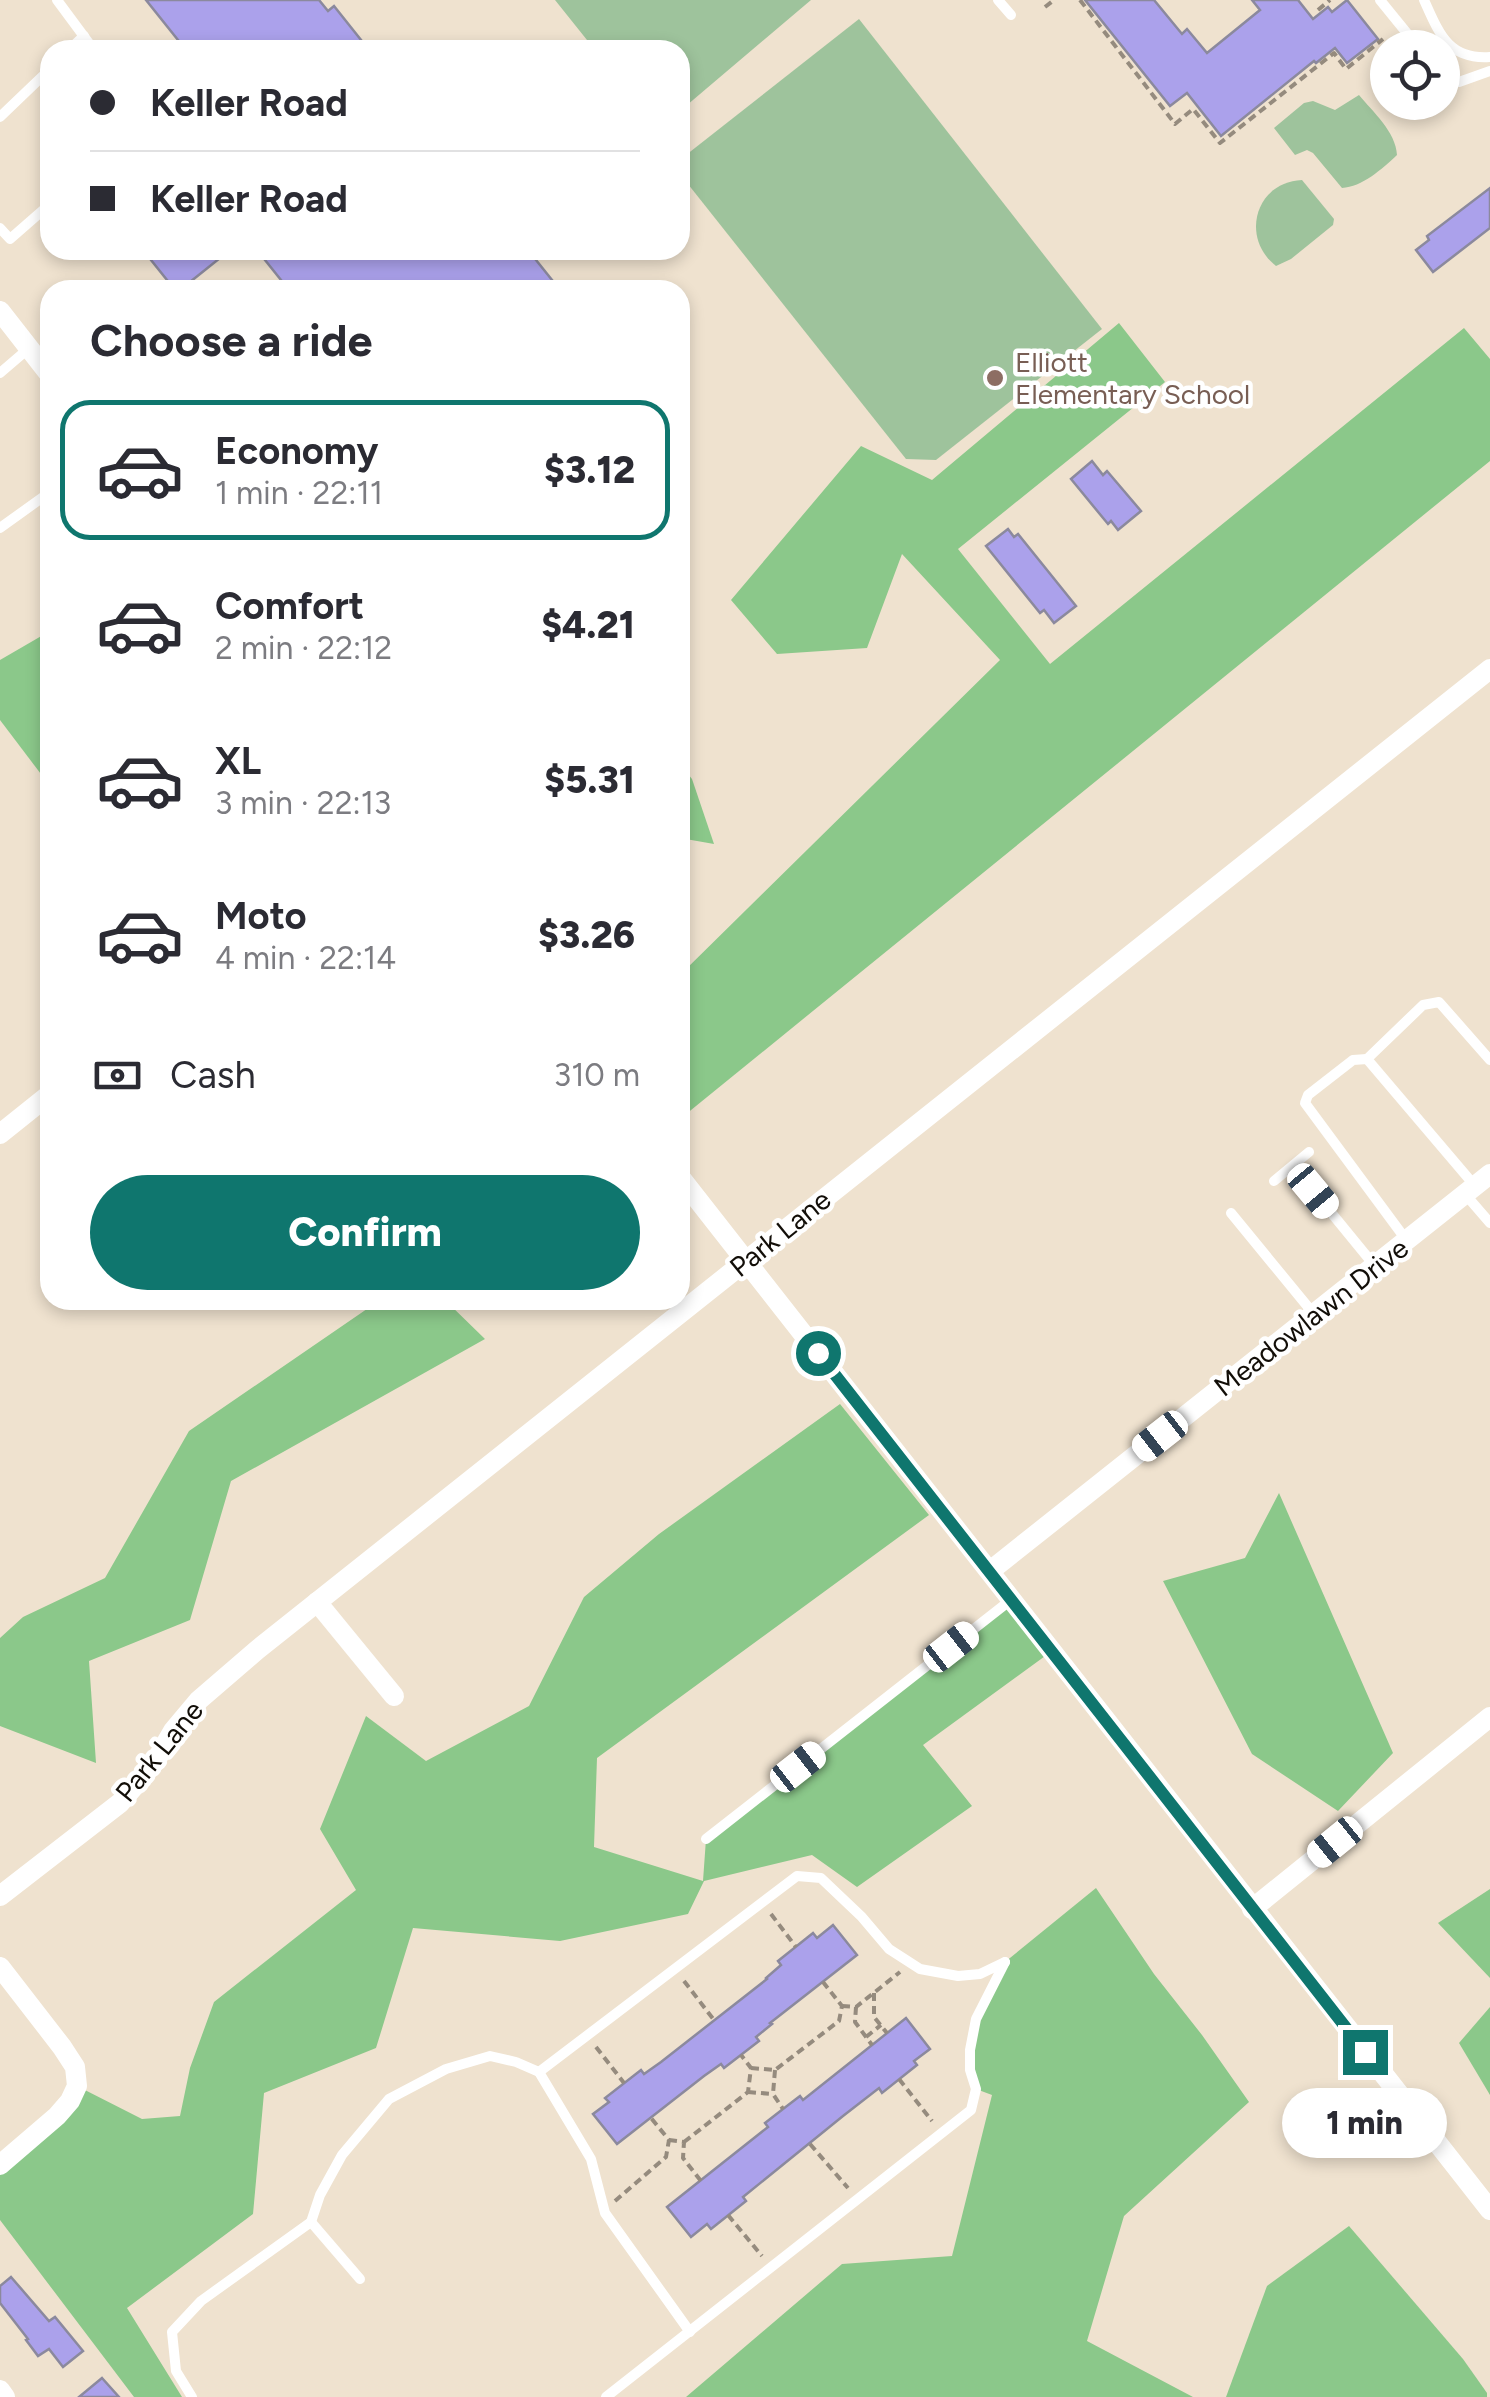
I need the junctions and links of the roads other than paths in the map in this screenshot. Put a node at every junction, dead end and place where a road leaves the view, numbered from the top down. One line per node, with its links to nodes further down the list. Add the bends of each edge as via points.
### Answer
1 (57, 0): 7 (lane)
2 (998, 0): 5 (lane)
3 (1380, 0): 6 (lane)
4 (1424, 0): 10 (lane, via 1446,44 1468,56)
5 (1011, 15)
6 (1404, 30)
7 (84, 36): 8 (lane); 9 (lane)
8 (80, 40)
9 (87, 40)
10 (1490, 57)
11 (1490, 71): 13 (lane)
12 (40, 78): 14 (lane)
13 (1460, 82)
14 (0, 117)
15 (40, 213): 16 (lane, via 10,239)
16 (0, 228)
17 (0, 311): 18 (street)
18 (29, 348): 19 (street); 20 (lane)
19 (40, 362)
20 (0, 373)
21 (40, 499): 22 (lane)
22 (0, 528)
23 (1490, 668): 36 (street, Park Lane)
24 (1367, 1058): 25 (lane, via 1423,1005 1439,1002); 31 (lane); 35 (lane, via 1353,1060 1304,1103)
25 (1490, 1060)
26 (40, 1102): 27 (street)
27 (0, 1134)
28 (1309, 1152): 29 (lane)
29 (1293, 1166): 30 (lane); 37 (lane)
30 (1274, 1182)
31 (1476, 1185): 34 (lane); 35 (street, Meadowlawn Drive)
32 (690, 1190): 36 (street)
33 (1231, 1213): 40 (lane)
34 (1490, 1224)
35 (1407, 1240): 37 (street, Meadowlawn Drive)
36 (745, 1260): 38 (street, Park Lane); 41 (street)
37 (1375, 1266): 40 (street, Meadowlawn Drive)
38 (690, 1304)
39 (683, 1310): 43 (street, Park Lane)
40 (1314, 1314): 41 (street, Meadowlawn Drive)
41 (990, 1571): 42 (street)
42 (1012, 1599): 46 (lane); 48 (street)
43 (318, 1602): 44 (street); 47 (street, Park Lane, via 198,1700 120,1802)
44 (394, 1696)
45 (1490, 1718): 48 (street)
46 (706, 1839)
47 (0, 1896)
48 (1252, 1909): 52 (street)
49 (0, 1967): 51 (street, via 75,2067 77,2086 57,2116)
50 (539, 2072): 53 (lane, via 490,2056 446,2068 389,2099 342,2155); 55 (lane, via 591,2159 604,2210); 55 (lane, via 797,1876 820,1878 889,1949 920,1969 958,1976 1005,1962 976,2018 971,2110)
51 (0, 2165)
52 (1490, 2210)
53 (311, 2222): 54 (lane); 58 (lane, via 200,2301 172,2332 176,2371)
54 (360, 2279)
55 (690, 2332): 59 (lane)
56 (0, 2390): 57 (street)
57 (5, 2397)
58 (192, 2397)
59 (606, 2397)

